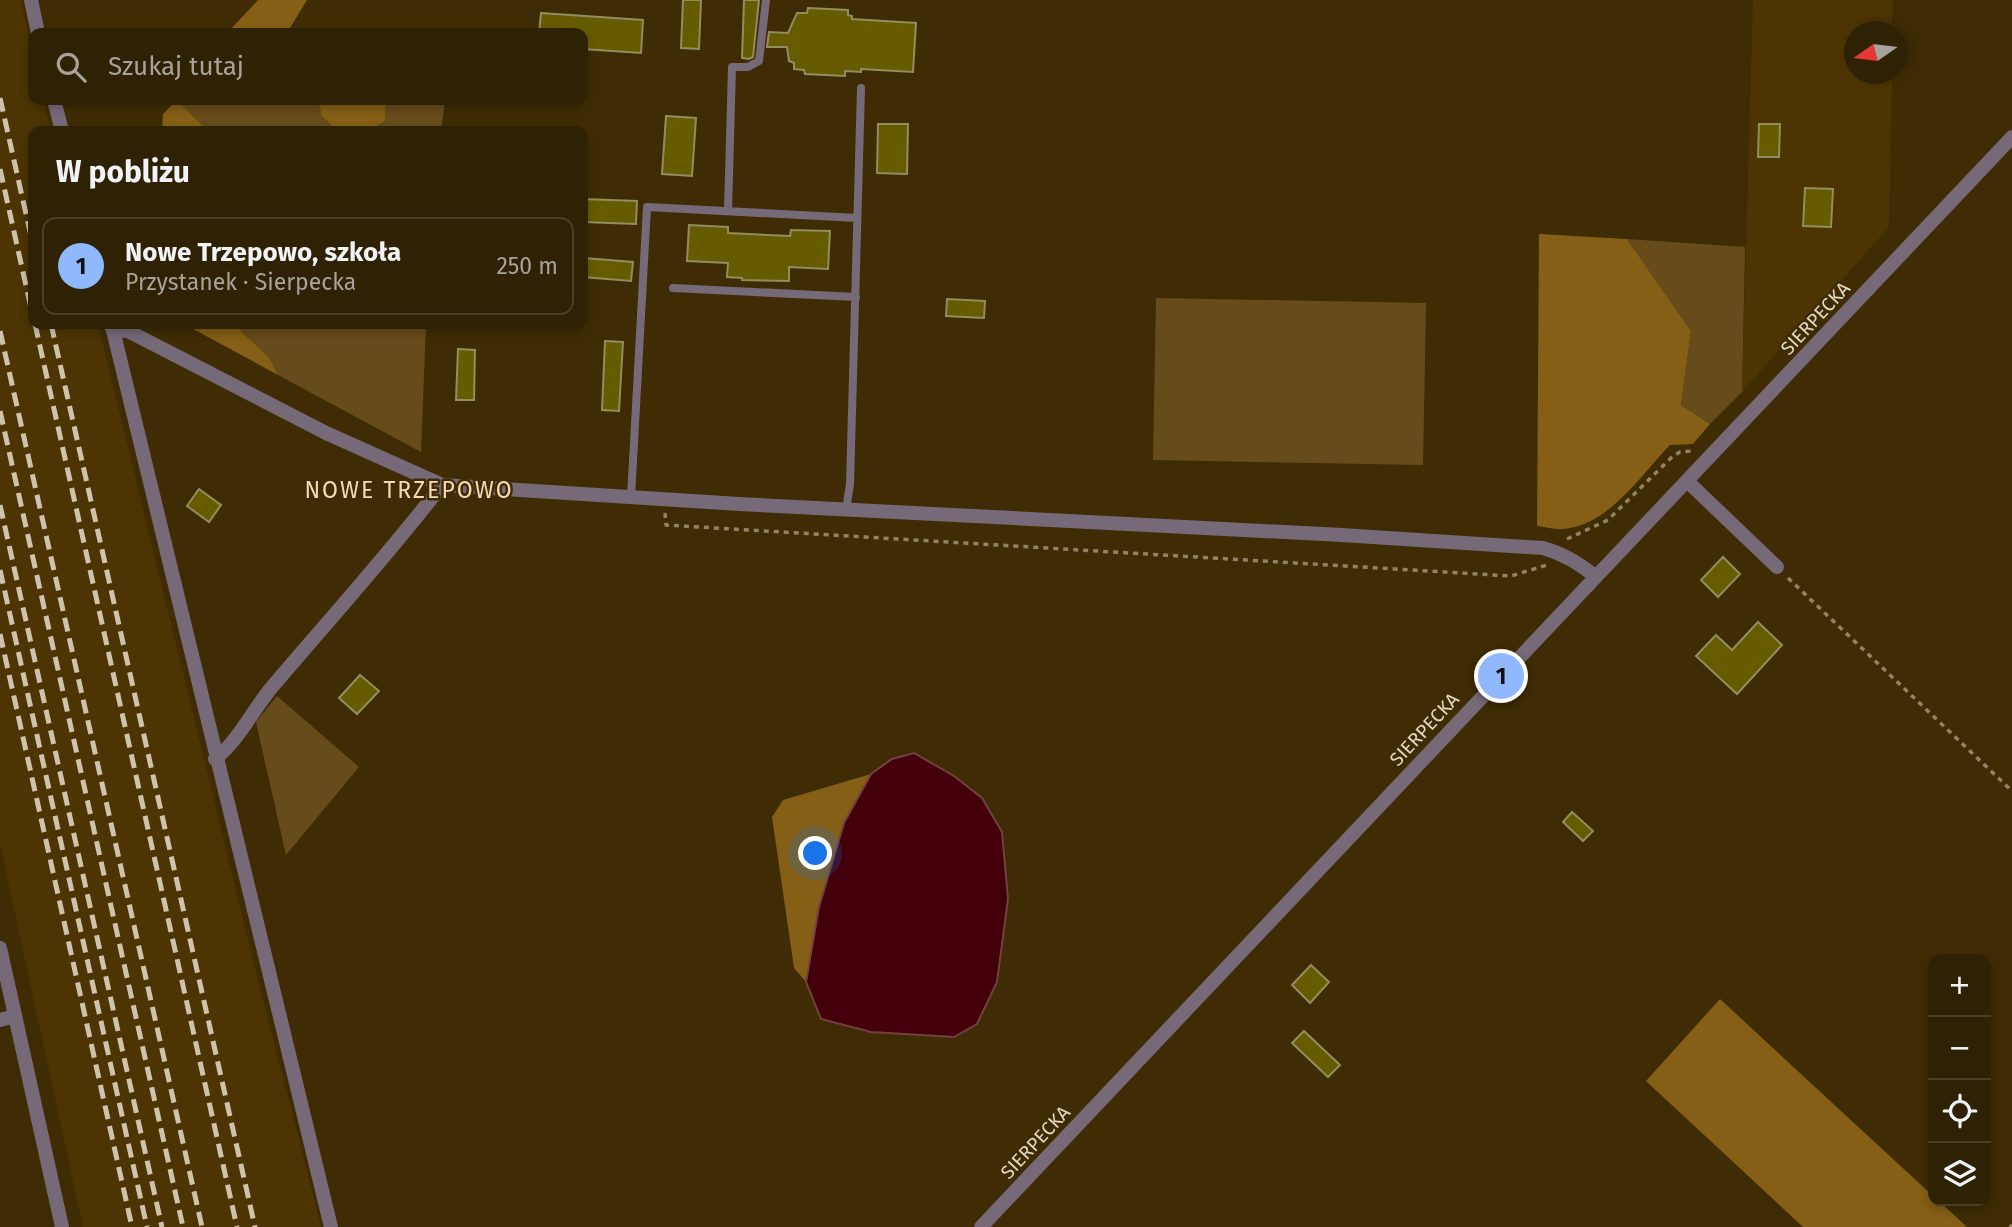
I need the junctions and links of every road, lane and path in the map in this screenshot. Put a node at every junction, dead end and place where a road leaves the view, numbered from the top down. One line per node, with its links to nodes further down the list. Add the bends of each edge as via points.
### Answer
1 (31, 0): 3 (street)
2 (766, 0): 8 (lane, via 760,61 732,67)
3 (37, 28)
4 (862, 88): 9 (lane)
5 (55, 105): 6 (street)
6 (61, 126)
7 (2012, 137): 15 (street, SIERPECKA)
8 (728, 211): 9 (lane); 17 (lane, via 647,207)
9 (857, 219): 11 (lane)
10 (673, 288): 11 (lane)
11 (856, 297): 19 (lane)
12 (112, 329): 24 (street)
13 (120, 329): 16 (street, via 326,433)
14 (1697, 454): 20 (path, via 1680,452 1608,520)
15 (1687, 481): 21 (street); 23 (street, SIERPECKA)
16 (442, 485): 17 (street); 24 (street)
17 (631, 497): 18 (street)
18 (666, 499): 19 (street); 22 (path, via 666,524 1511,576)
19 (846, 510): 23 (street, via 1543,548 1560,553)
20 (1564, 544)
21 (1777, 567): 25 (path)
22 (1531, 570)
23 (1595, 576): 31 (street, SIERPECKA)
24 (215, 759): 30 (street)
25 (2012, 791)
26 (0, 948): 27 (street)
27 (15, 1016): 28 (street); 29 (street)
28 (0, 1020)
29 (62, 1227)
30 (331, 1227)
31 (981, 1227)

